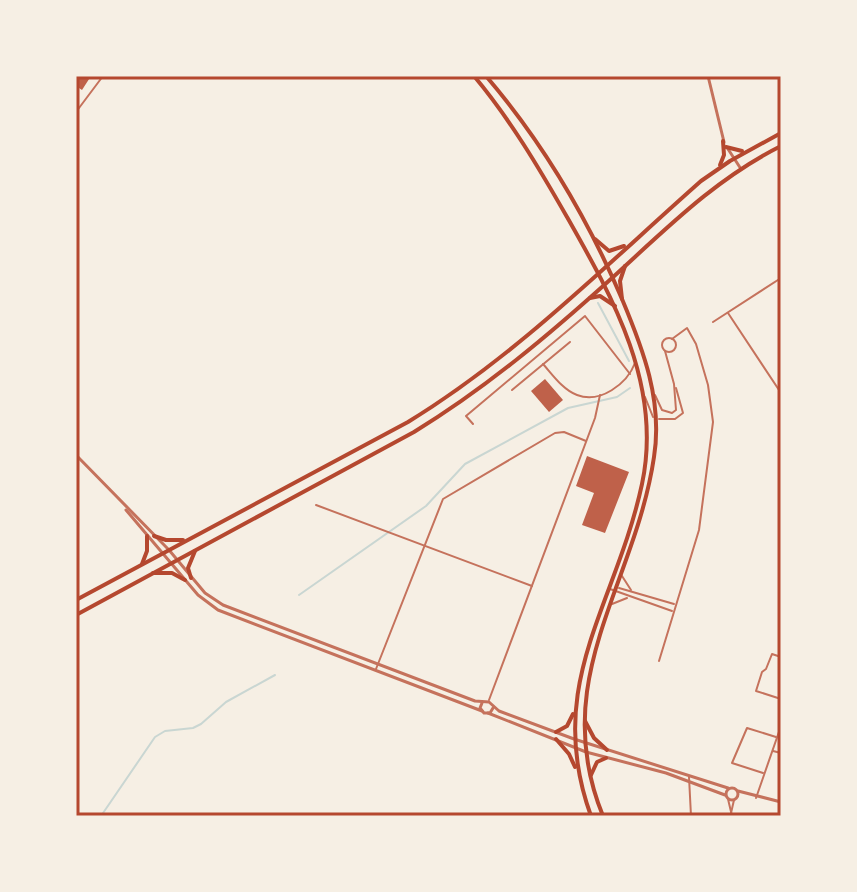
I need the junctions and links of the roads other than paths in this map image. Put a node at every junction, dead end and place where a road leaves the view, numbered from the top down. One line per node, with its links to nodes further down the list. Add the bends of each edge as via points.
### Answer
1 (103, 76): 5 (street)
2 (474, 76): 18 (main road, via 544,176)
3 (486, 76): 14 (main road, via 541,145)
4 (708, 76): 7 (street)
5 (76, 112)
6 (781, 133): 10 (main road)
7 (723, 141): 9 (street); 13 (main road, via 724,158)
8 (781, 146): 12 (main road)
9 (726, 147): 10 (main road, via 737,152); 11 (street)
10 (752, 148): 11 (main road)
11 (734, 159): 12 (street); 13 (main road)
12 (741, 169): 17 (main road, via 686,209)
13 (716, 171): 15 (main road)
14 (595, 239): 15 (main road, via 609,251); 16 (main road)
15 (630, 244): 16 (main road)
16 (607, 264): 18 (main road); 19 (main road)
17 (626, 264): 19 (main road); 22 (main road, via 620,281)
18 (598, 272): 21 (main road); 49 (main road, via 490,368 449,397)
19 (614, 276): 21 (main road); 22 (main road)
20 (780, 280): 25 (street)
21 (604, 284): 23 (main road); 24 (main road)
22 (622, 299): 37 (main road)
23 (584, 301): 24 (main road, via 600,296); 51 (main road, via 455,407)
24 (615, 306): 31 (main road)
25 (728, 313): 26 (street); 38 (street)
26 (713, 322)
27 (672, 339): 29 (street, via 662,343); 30 (street); 63 (street, via 687,328 713,413 701,521)
28 (570, 342): 32 (street)
29 (665, 351): 30 (street); 33 (street)
30 (672, 352): 33 (street)
31 (636, 359): 34 (street); 40 (main road)
32 (543, 364): 36 (street); 39 (street, via 575,394)
33 (669, 366): 35 (street)
34 (630, 374): 39 (street); 42 (street, via 585,316 466,416)
35 (674, 384): 37 (street, via 677,408 672,413 662,410); 41 (street, via 683,413 675,419)
36 (512, 390)
37 (653, 390): 41 (main road)
38 (781, 393)
39 (600, 396): 43 (street)
40 (644, 396): 41 (street); 59 (main road, via 647,450 642,485)
41 (656, 419): 55 (main road, via 650,480)
42 (473, 424)
43 (586, 441): 50 (street, via 555,433 448,494); 58 (street)
44 (76, 455): 45 (street)
45 (121, 504): 47 (street); 48 (street)
46 (316, 505): 50 (street)
47 (147, 536): 52 (street); 54 (main road)
48 (154, 536): 49 (main road, via 175,541); 52 (street)
49 (193, 537): 52 (main road)
50 (424, 545): 58 (street); 69 (street)
51 (199, 547): 53 (main road); 57 (main road, via 188,564)
52 (166, 552): 53 (street); 54 (main road)
53 (174, 561): 56 (main road); 57 (street)
54 (142, 565): 62 (main road)
55 (621, 571): 59 (main road); 60 (street)
56 (147, 575): 57 (main road, via 168,572); 66 (main road)
57 (188, 579): 69 (street, via 236,611); 70 (street, via 207,602 233,617)
58 (532, 586): 72 (street)
59 (613, 589): 60 (street); 61 (street); 64 (main road); 76 (main road, via 580,675)
60 (632, 591): 63 (street)
61 (629, 598): 64 (street); 65 (street)
62 (76, 600)
63 (676, 604): 65 (street)
64 (609, 608): 78 (main road, via 589,676)
65 (673, 611): 68 (street)
66 (76, 615)
67 (781, 657): 71 (street, via 772,654 756,691)
68 (659, 661)
69 (378, 664): 70 (street); 73 (street)
70 (376, 671): 75 (street)
71 (781, 699)
72 (489, 702): 73 (street); 74 (street)
73 (482, 703): 75 (street)
74 (493, 707): 77 (street); 80 (street)
75 (482, 711): 77 (street)
76 (574, 712): 80 (main road, via 567,726); 83 (main road)
77 (488, 713): 82 (street)
78 (584, 719): 84 (main road); 86 (main road)
79 (781, 726): 81 (street)
80 (556, 732): 83 (street)
81 (776, 737): 87 (street); 91 (street, via 747,728 739,743 732,763)
82 (556, 739): 85 (street); 92 (main road)
83 (574, 739): 84 (street); 85 (main road)
84 (585, 743): 86 (street); 88 (main road)
85 (575, 747): 88 (street); 92 (main road)
86 (607, 750): 94 (street)
87 (772, 750): 89 (street); 91 (street)
88 (586, 752): 90 (street); 93 (main road)
89 (781, 753)
90 (606, 758): 93 (main road, via 597,762); 94 (street)
91 (763, 773): 98 (street)
92 (578, 775): 101 (main road)
93 (590, 777): 102 (main road)
94 (689, 778): 95 (street); 97 (street); 103 (street)
95 (728, 788): 96 (street); 97 (street)
96 (736, 796): 97 (street); 98 (street); 100 (street)
97 (726, 797): 100 (street)
98 (756, 798): 99 (street)
99 (781, 802)
100 (731, 815)
101 (591, 816)
102 (603, 816)
103 (691, 816)

